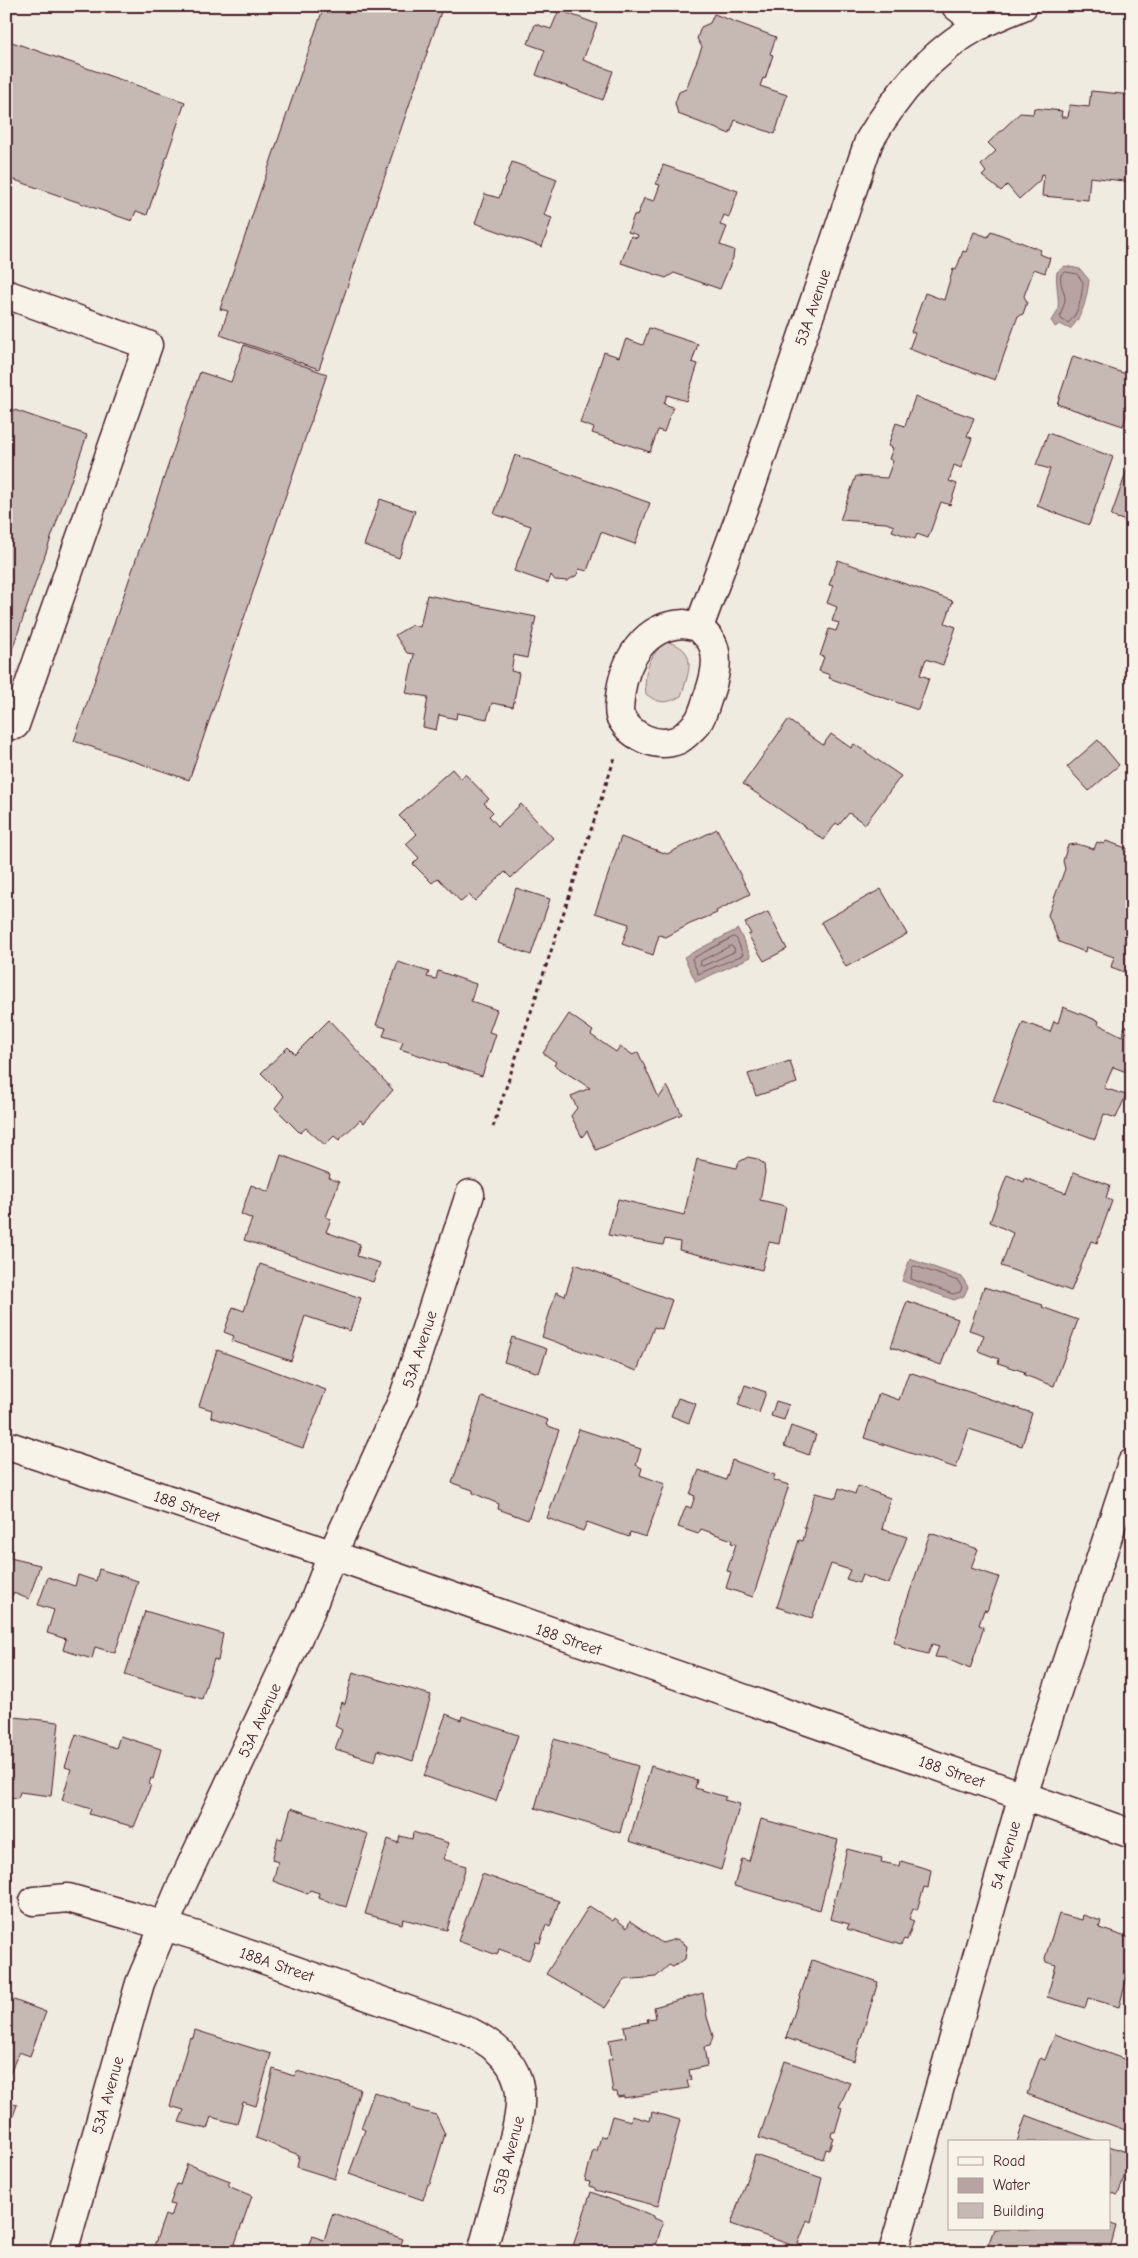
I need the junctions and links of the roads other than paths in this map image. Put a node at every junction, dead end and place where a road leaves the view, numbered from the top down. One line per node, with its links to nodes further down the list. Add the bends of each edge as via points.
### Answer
1 (956, 6): 3 (street)
2 (1023, 6): 3 (street, 53A Avenue)
3 (981, 25): 5 (street, 53A Avenue, via 948,46 917,73 891,104 869,141)
4 (6, 294): 6 (street, via 148,344 15,725)
5 (699, 627)
6 (6, 722)
7 (470, 1194): 10 (street, 53A Avenue, via 403,1399)
8 (6, 1445): 10 (street, 188 Street)
9 (1132, 1463): 11 (street, 54 Avenue)
10 (332, 1555): 11 (street, 188 Street); 14 (street, 53A Avenue, via 310,1612)
11 (1022, 1795): 12 (street, 188 Street); 18 (street, 54 Avenue)
12 (1132, 1834)
13 (34, 1901): 14 (street, 188A Street, via 68,1898)
14 (164, 1925): 15 (street, 188A Street, via 470,2032 492,2044); 16 (street, 53A Avenue, via 140,1983)
15 (508, 2060): 17 (street, 53B Avenue, via 519,2082 522,2103)
16 (63, 2252)
17 (482, 2252)
18 (893, 2252)

